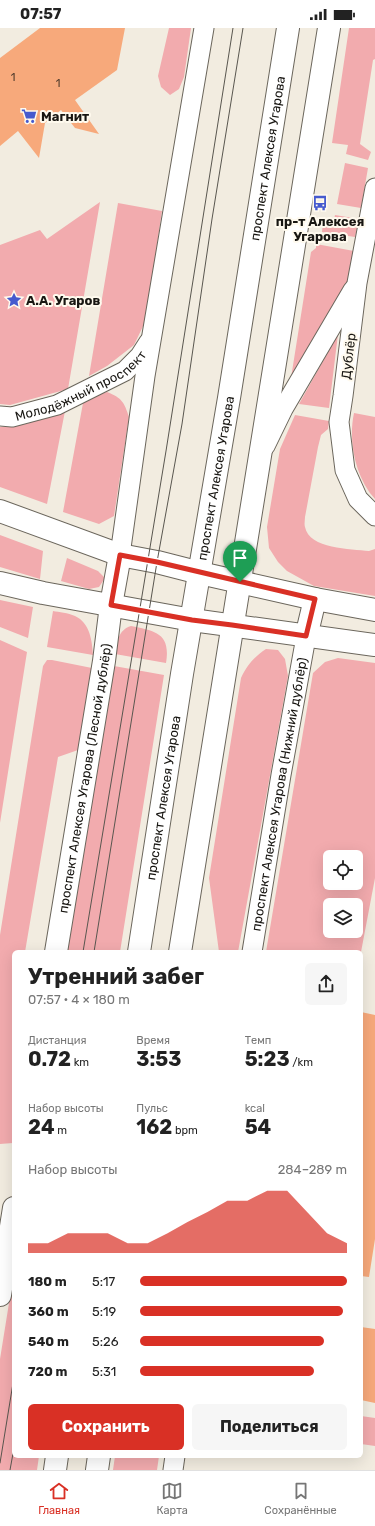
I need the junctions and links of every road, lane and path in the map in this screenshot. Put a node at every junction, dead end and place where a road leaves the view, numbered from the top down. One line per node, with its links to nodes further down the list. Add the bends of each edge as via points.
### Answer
1 (204, 28): 6 (street)
2 (288, 28): 12 (main road, проспект Алексея Угарова)
3 (329, 28): 8 (main road)
4 (375, 188): 5 (street, Дублёр)
5 (357, 283): 8 (street, via 283,409); 10 (street, Дублёр, via 339,422 344,470 358,499)
6 (151, 339): 7 (street, Молодёжный проспект, via 140,356 125,371 57,405 12,417); 11 (street)
7 (0, 416)
8 (259, 458): 13 (main road)
9 (2, 511): 11 (main road)
10 (375, 516)
11 (120, 555): 12 (main road); 16 (main road, проспект Алексея Угарова (Лесной дублёр))
12 (200, 573): 13 (main road); 18 (main road, проспект Алексея Угарова)
13 (240, 582): 15 (main road); 19 (main road)
14 (0, 583): 16 (main road)
15 (315, 599): 17 (main road); 20 (main road)
16 (111, 605): 18 (main road); 22 (main road, проспект Алексея Угарова (Лесной дублёр))
17 (375, 610)
18 (192, 620): 19 (main road); 23 (main road, проспект Алексея Угарова)
19 (232, 625): 20 (main road); 24 (main road)
20 (306, 636): 21 (main road); 25 (street, проспект Алексея Угарова (Нижний дублёр))
21 (375, 645)
22 (56, 950)
23 (139, 950)
24 (180, 950)
25 (252, 950)
26 (12, 1220): 27 (main road)
27 (0, 1295)
28 (57, 1458): 31 (main road)
29 (99, 1458): 32 (main road)
30 (175, 1458): 33 (street)
31 (55, 1470)
32 (97, 1470)
33 (173, 1470)

